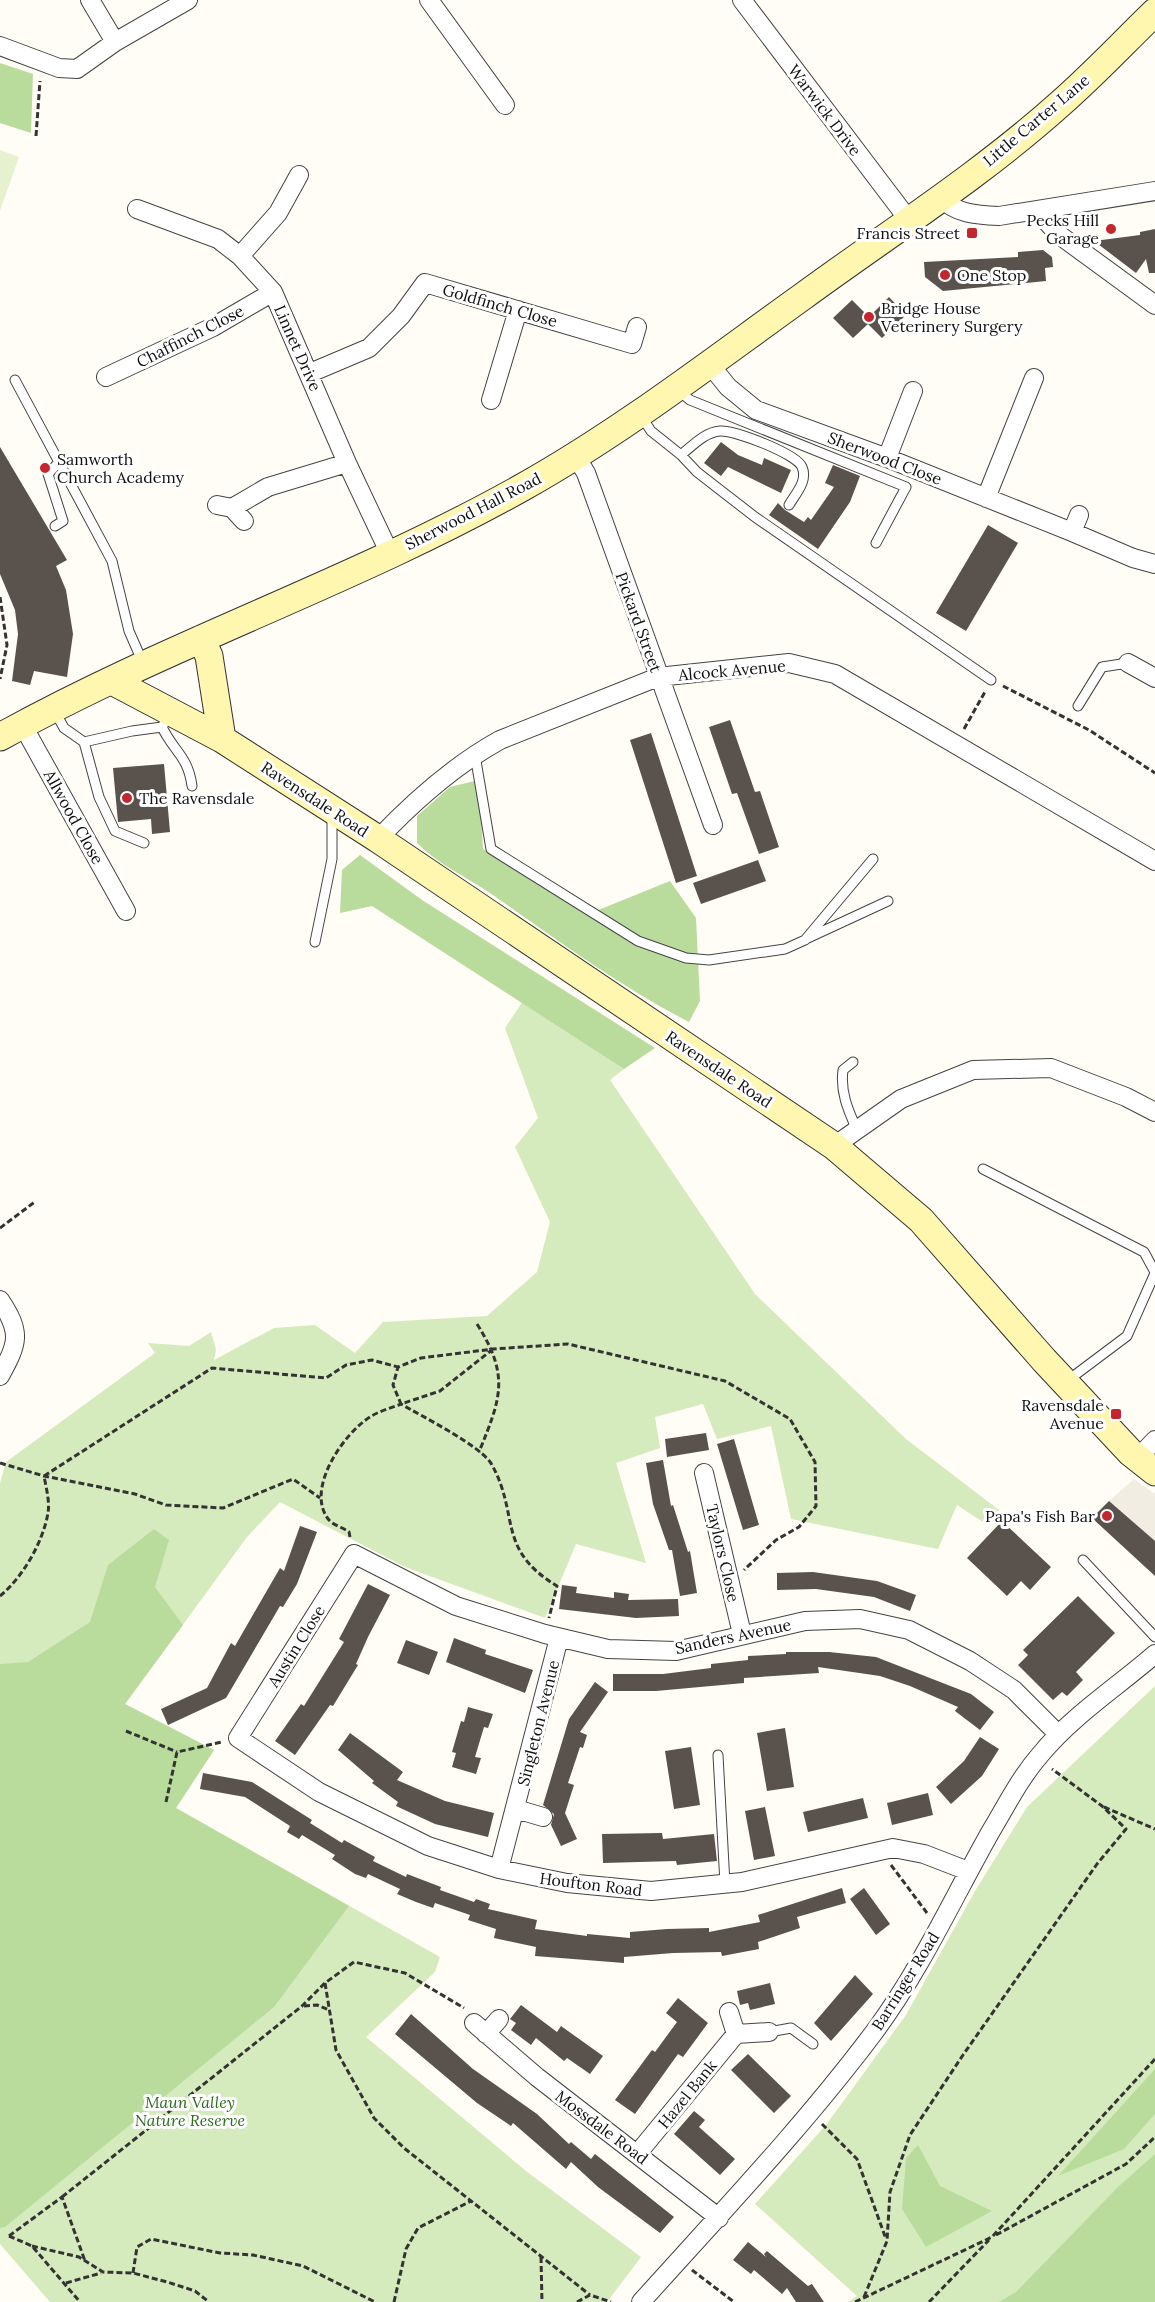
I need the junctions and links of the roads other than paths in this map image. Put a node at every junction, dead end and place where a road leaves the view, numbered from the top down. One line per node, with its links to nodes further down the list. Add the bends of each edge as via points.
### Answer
1 (90, 0): 6 (street)
2 (188, 0): 6 (street)
3 (429, 0): 8 (street)
4 (742, 0): 14 (street, Warwick Drive)
5 (1155, 12): 11 (main road, Little Carter Lane, via 1060,103)
6 (114, 42): 7 (street, via 76,69 59,68)
7 (0, 46)
8 (504, 105)
9 (299, 175): 15 (street, via 278,213)
10 (1155, 191): 13 (street)
11 (940, 197): 13 (street, via 949,207 975,215); 14 (main road, Little Carter Lane)
12 (137, 209): 15 (street, Linnet Drive, via 218,239)
13 (1037, 211): 17 (street, via 1058,234)
14 (908, 219): 20 (main road, Sherwood Hall Road)
15 (240, 256): 16 (street, Linnet Drive)
16 (273, 292): 21 (street, Linnet Drive); 22 (street, Chaffinch Close, via 213,327)
17 (1155, 305)
18 (518, 310): 19 (street, Goldfinch Close, via 632,344); 21 (street, Goldfinch Close, via 425,284 369,348); 27 (street)
19 (637, 327)
20 (711, 366): 25 (main road, Sherwood Hall Road); 31 (street, Sherwood Close, via 728,387 756,410)
21 (310, 373): 33 (street, Linnet Drive)
22 (106, 377)
23 (1034, 378): 34 (street)
24 (15, 380): 32 (lane)
25 (677, 389): 28 (main road, Sherwood Hall Road); 38 (lane, via 690,400 906,487)
26 (913, 391): 31 (street)
27 (491, 399)
28 (639, 414): 29 (main road, Sherwood Hall Road); 30 (lane, via 651,431)
29 (575, 455): 39 (main road, Sherwood Hall Road, via 522,488); 44 (street, Pickard Street, via 586,473)
30 (681, 455): 35 (lane, via 718,431 731,432 794,457 802,467 804,481); 46 (lane, via 755,517)
31 (887, 458): 34 (street, Sherwood Close)
32 (59, 462): 37 (lane, via 48,474 63,521); 43 (lane, via 112,561 129,631)
33 (347, 463): 36 (street, via 268,487); 39 (street, Linnet Drive)
34 (986, 498): 40 (street, Sherwood Close, via 1075,523 1133,558)
35 (789, 505)
36 (231, 511)
37 (55, 526)
38 (876, 543)
39 (390, 554): 41 (main road, Sherwood Hall Road)
40 (1155, 564)
41 (201, 639): 43 (main road, Sherwood Hall Road); 52 (main road, via 209,656)
42 (1128, 663): 45 (street); 48 (lane, via 1102,667)
43 (144, 665): 47 (main road, Sherwood Hall Road); 50 (main road)
44 (658, 676): 54 (street, Alcock Avenue, via 500,740); 57 (street, Pickard Street); 61 (street, Alcock Avenue, via 789,663 835,674)
45 (1155, 678)
46 (991, 680)
47 (112, 681): 49 (main road, Sherwood Hall Road); 50 (main road, Ravensdale Road)
48 (1078, 706)
49 (54, 710): 51 (main road, Sherwood Hall Road); 53 (lane, via 64,728)
50 (164, 714): 52 (main road, Ravensdale Road); 53 (lane, via 132,731); 55 (lane, via 171,747 189,768)
51 (11, 730): 63 (street, Allwood Close)
52 (222, 739): 56 (main road, Ravensdale Road)
53 (84, 742): 59 (lane, via 99,797 115,831)
54 (475, 754): 58 (street, Alcock Avenue, via 411,804); 64 (lane, via 491,849 638,941 687,958 710,960 785,950)
55 (192, 786)
56 (332, 810): 58 (main road, Ravensdale Road); 65 (lane, via 332,859)
57 (713, 825)
58 (378, 839): 69 (main road, Ravensdale Road)
59 (144, 843)
60 (873, 859): 64 (lane)
61 (1155, 861)
62 (888, 901): 64 (lane)
63 (126, 911)
64 (805, 939)
65 (315, 942)
66 (853, 1062): 68 (lane, via 843,1070 842,1077 846,1106)
67 (1155, 1112): 68 (street, via 1126,1096 1051,1068 973,1070 901,1099)
68 (857, 1130): 69 (street)
69 (834, 1146): 74 (main road, Ravensdale Road, via 921,1220)
70 (983, 1169): 71 (lane, via 1144,1252)
71 (1155, 1272): 74 (lane, via 1127,1336)
72 (0, 1300): 73 (street, via 13,1319 16,1346)
73 (0, 1376)
74 (1065, 1383): 75 (main road, Ravensdale Road)
75 (1149, 1457)
76 (704, 1473): 79 (street, Taylors Close)
77 (354, 1554): 80 (street, Sanders Avenue, via 456,1606); 84 (street, Austin Close)
78 (1083, 1560): 81 (lane)
79 (742, 1634): 80 (street, Sanders Avenue, via 676,1650 608,1649); 83 (street, Sanders Avenue, via 805,1621 860,1618 909,1630 970,1660 1014,1690)
80 (552, 1636): 86 (street, Singleton Avenue)
81 (1155, 1637)
82 (1155, 1654): 83 (street, Barringer Road)
83 (1058, 1734): 89 (street, Barringer Road, via 1008,1801)
84 (238, 1738): 88 (street, Houfton Road, via 319,1792 428,1846)
85 (718, 1755): 90 (lane)
86 (516, 1809): 87 (street, Singleton Avenue); 88 (street, Singleton Avenue)
87 (543, 1817)
88 (499, 1869): 90 (street, Houfton Road, via 567,1883 651,1891)
89 (968, 1871): 90 (street, Houfton Road, via 924,1854 893,1848); 97 (street, Barringer Road, via 908,1983 875,2031)
90 (725, 1884)
91 (729, 2012): 94 (street)
92 (500, 2019): 96 (street, Mossdale Road, via 480,2029)
93 (769, 2031): 94 (street); 95 (lane, via 791,2028)
94 (736, 2034): 96 (street, Hazel Bank)
95 (813, 2044)
96 (638, 2153): 97 (street, Mossdale Road)
97 (719, 2218): 98 (street, Barringer Road)
98 (641, 2302)

